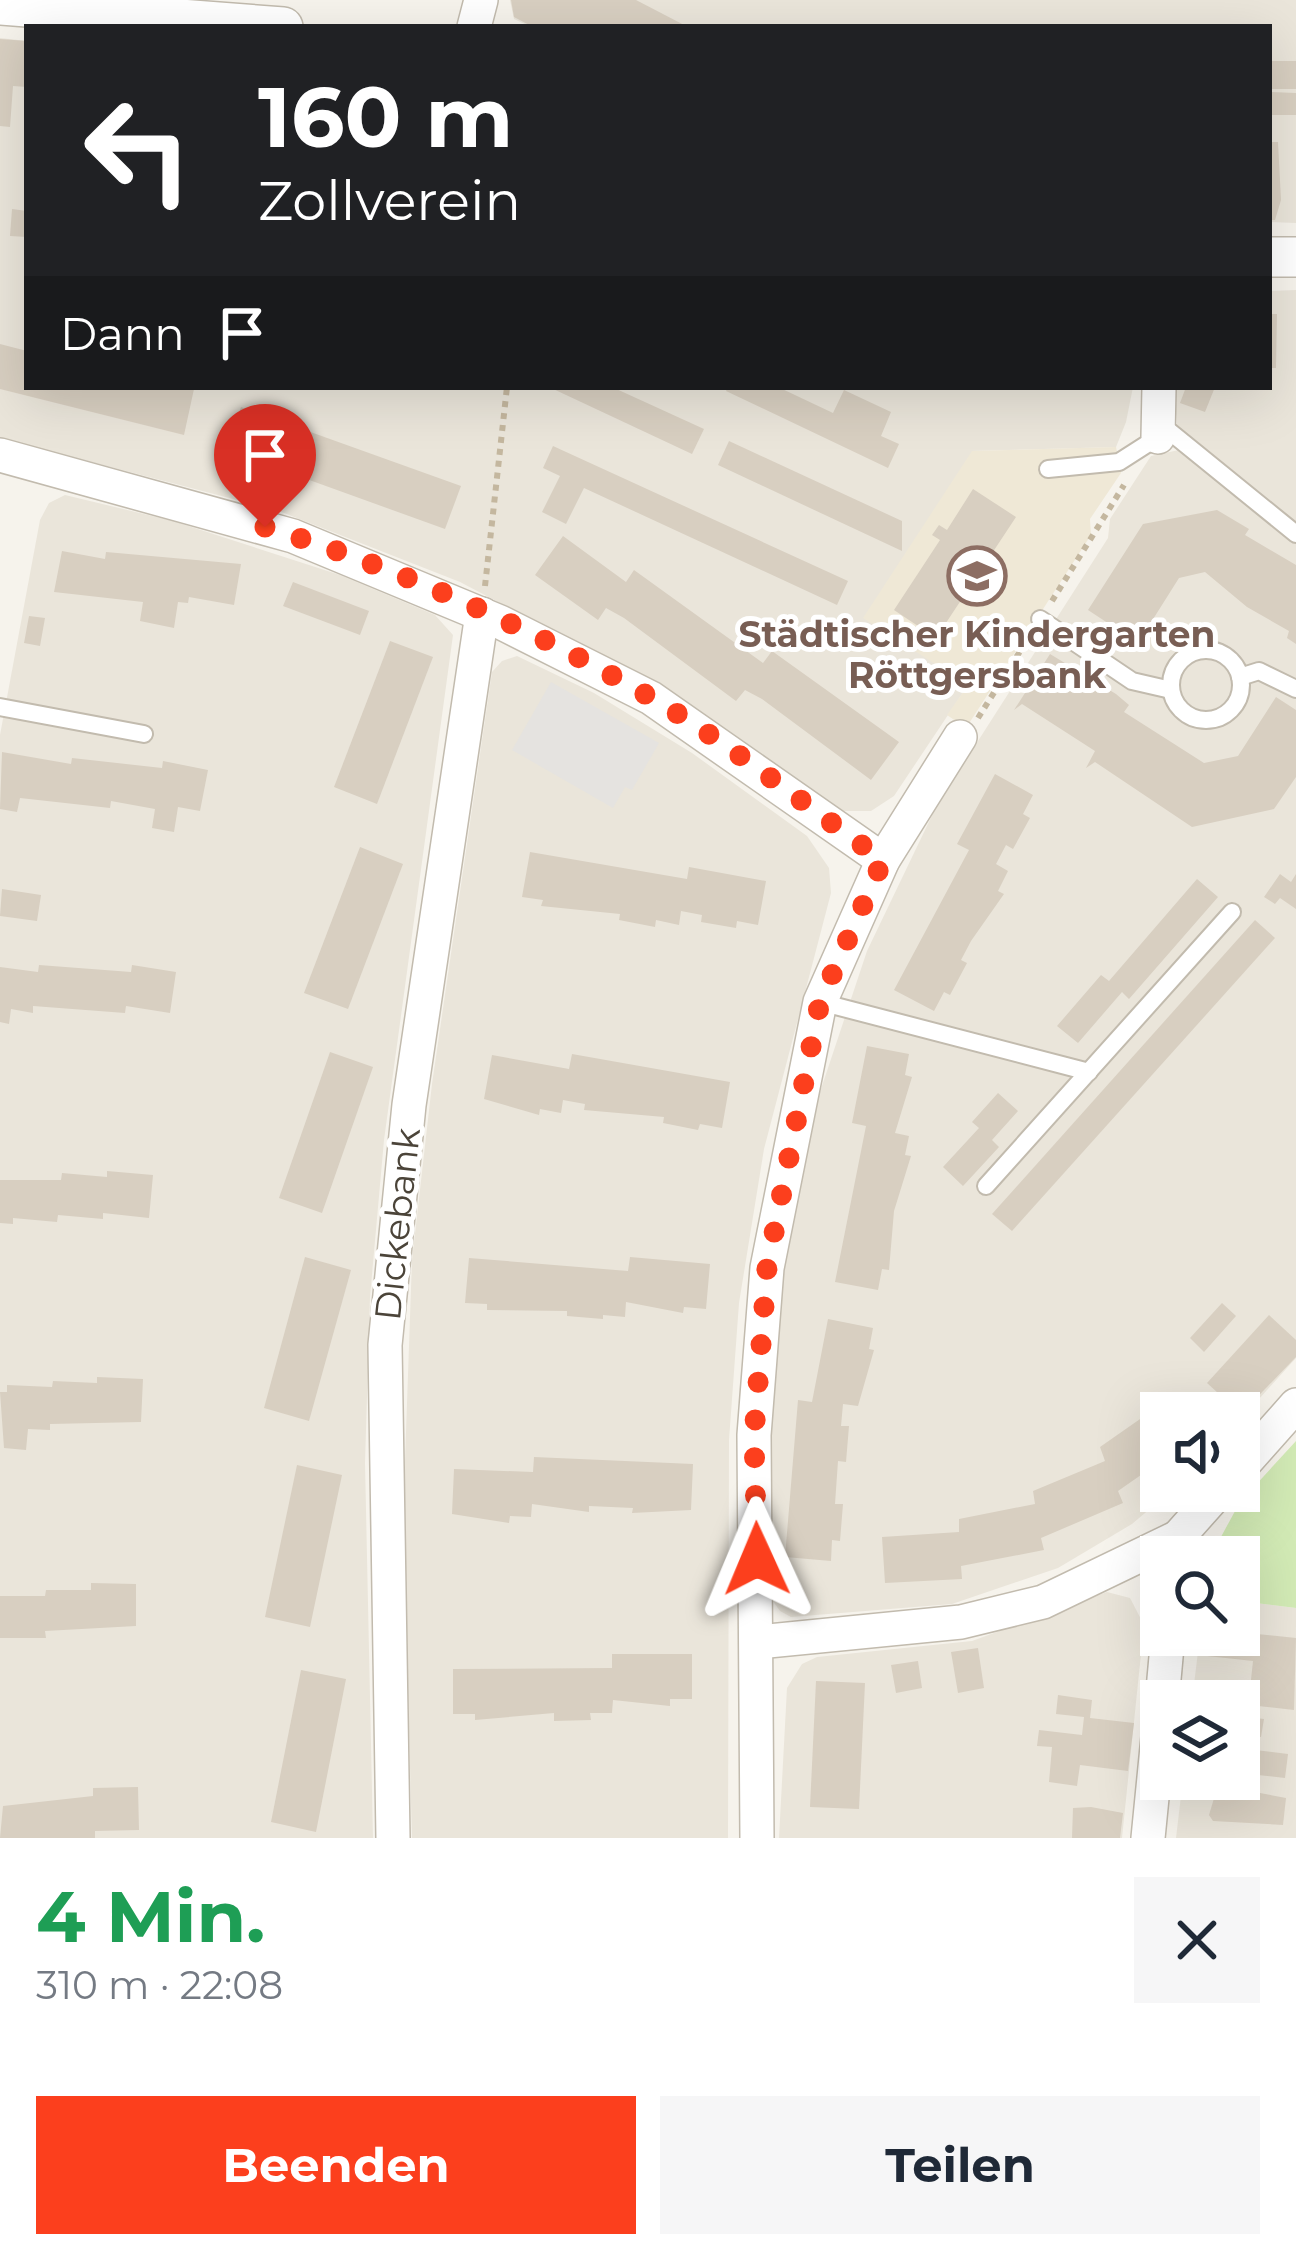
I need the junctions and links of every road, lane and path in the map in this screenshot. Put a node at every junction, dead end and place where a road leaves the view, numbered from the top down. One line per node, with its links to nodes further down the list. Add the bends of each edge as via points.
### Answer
1 (0, 5): 2 (street)
2 (244, 24)
3 (507, 390): 9 (path)
4 (1159, 390): 5 (street)
5 (1158, 430): 7 (lane, via 1119,461); 8 (lane); 10 (path)
6 (0, 455): 9 (street, via 293,536)
7 (1048, 469)
8 (1296, 534)
9 (482, 614): 17 (street, via 651,698); 27 (street, Dickebank, via 409,1105 385,1346)
10 (1040, 620): 13 (lane, via 1132,681); 16 (path)
11 (1240, 677): 12 (lane, via 1259,671); 13 (lane, via 1229,658 1210,650 1189,654 1174,669); 13 (lane, via 1232,707 1204,720 1189,716)
12 (1296, 689)
13 (1171, 690)
14 (0, 707): 15 (lane)
15 (144, 734)
16 (960, 737): 17 (street)
17 (883, 860): 19 (street)
18 (1232, 912): 20 (lane)
19 (820, 1002): 20 (lane); 25 (street, via 767,1268 754,1435)
20 (1090, 1072): 21 (lane)
21 (986, 1186)
22 (1296, 1406): 23 (street)
23 (1260, 1446)
24 (1140, 1561): 25 (street, via 961,1622)
25 (759, 1642): 28 (street)
26 (1152, 1800): 29 (street)
27 (393, 1838)
28 (757, 1838)
29 (1148, 1838)

